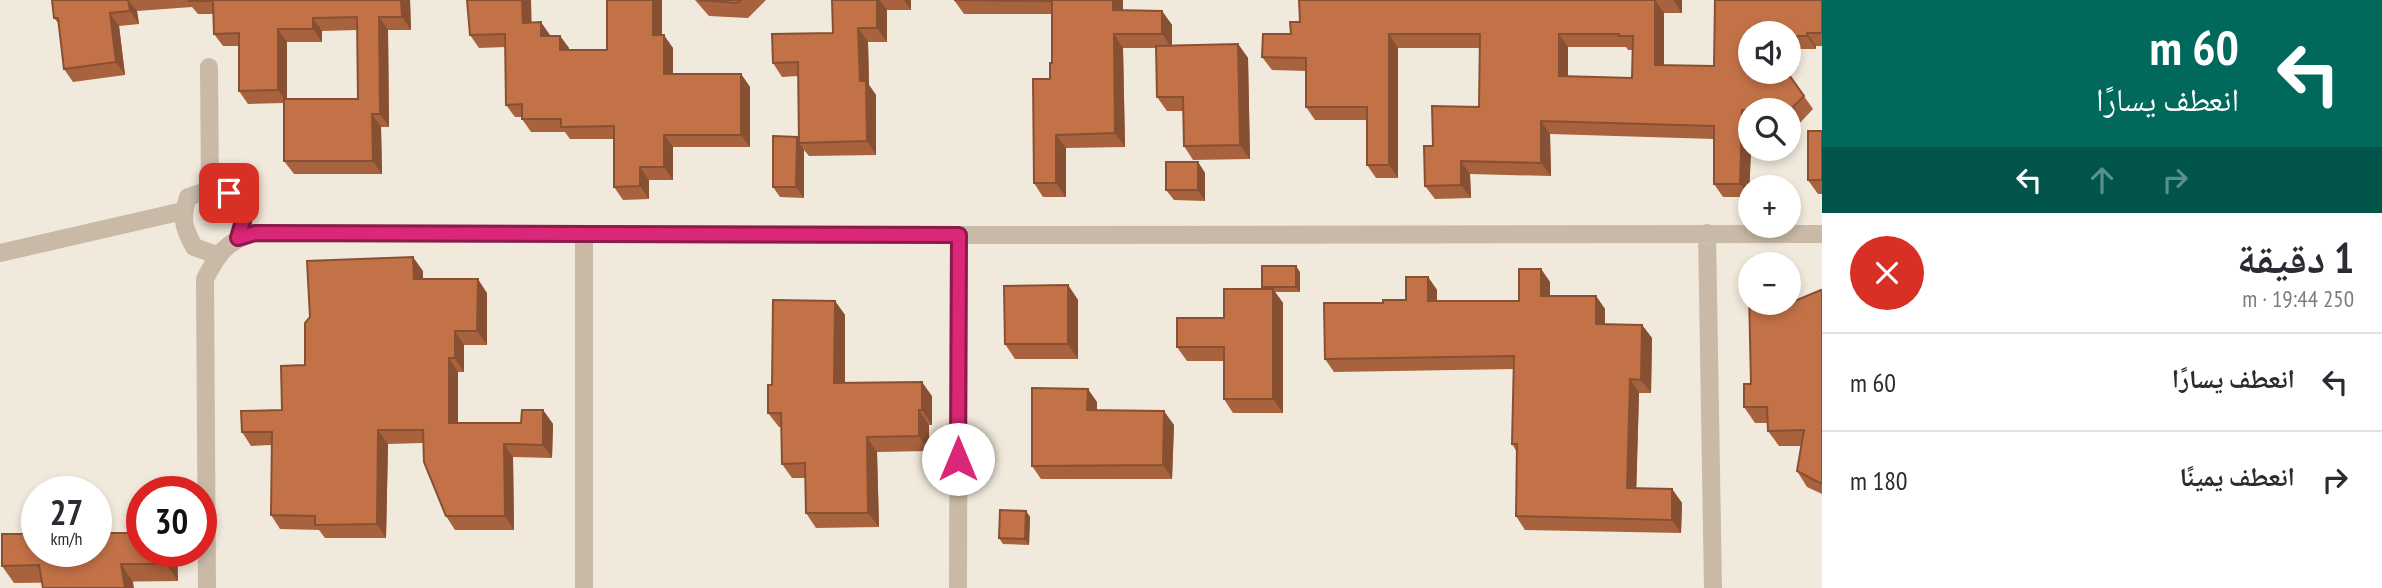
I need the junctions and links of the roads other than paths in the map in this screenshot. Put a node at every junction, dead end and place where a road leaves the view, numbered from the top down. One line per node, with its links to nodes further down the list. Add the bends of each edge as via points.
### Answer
1 (209, 66): 2 (street)
2 (210, 190): 3 (street, via 188,197); 8 (street, via 229,193 245,214)
3 (184, 211): 9 (street); 10 (street, via 184,226 194,247)
4 (1707, 233): 6 (street); 7 (street); 14 (street)
5 (584, 234): 7 (street); 8 (street, via 255,233); 12 (street)
6 (1822, 234)
7 (959, 235): 13 (street)
8 (238, 238): 10 (street)
9 (0, 253)
10 (216, 255): 11 (street, via 205,279)
11 (207, 588)
12 (584, 588)
13 (958, 588)
14 (1713, 588)

